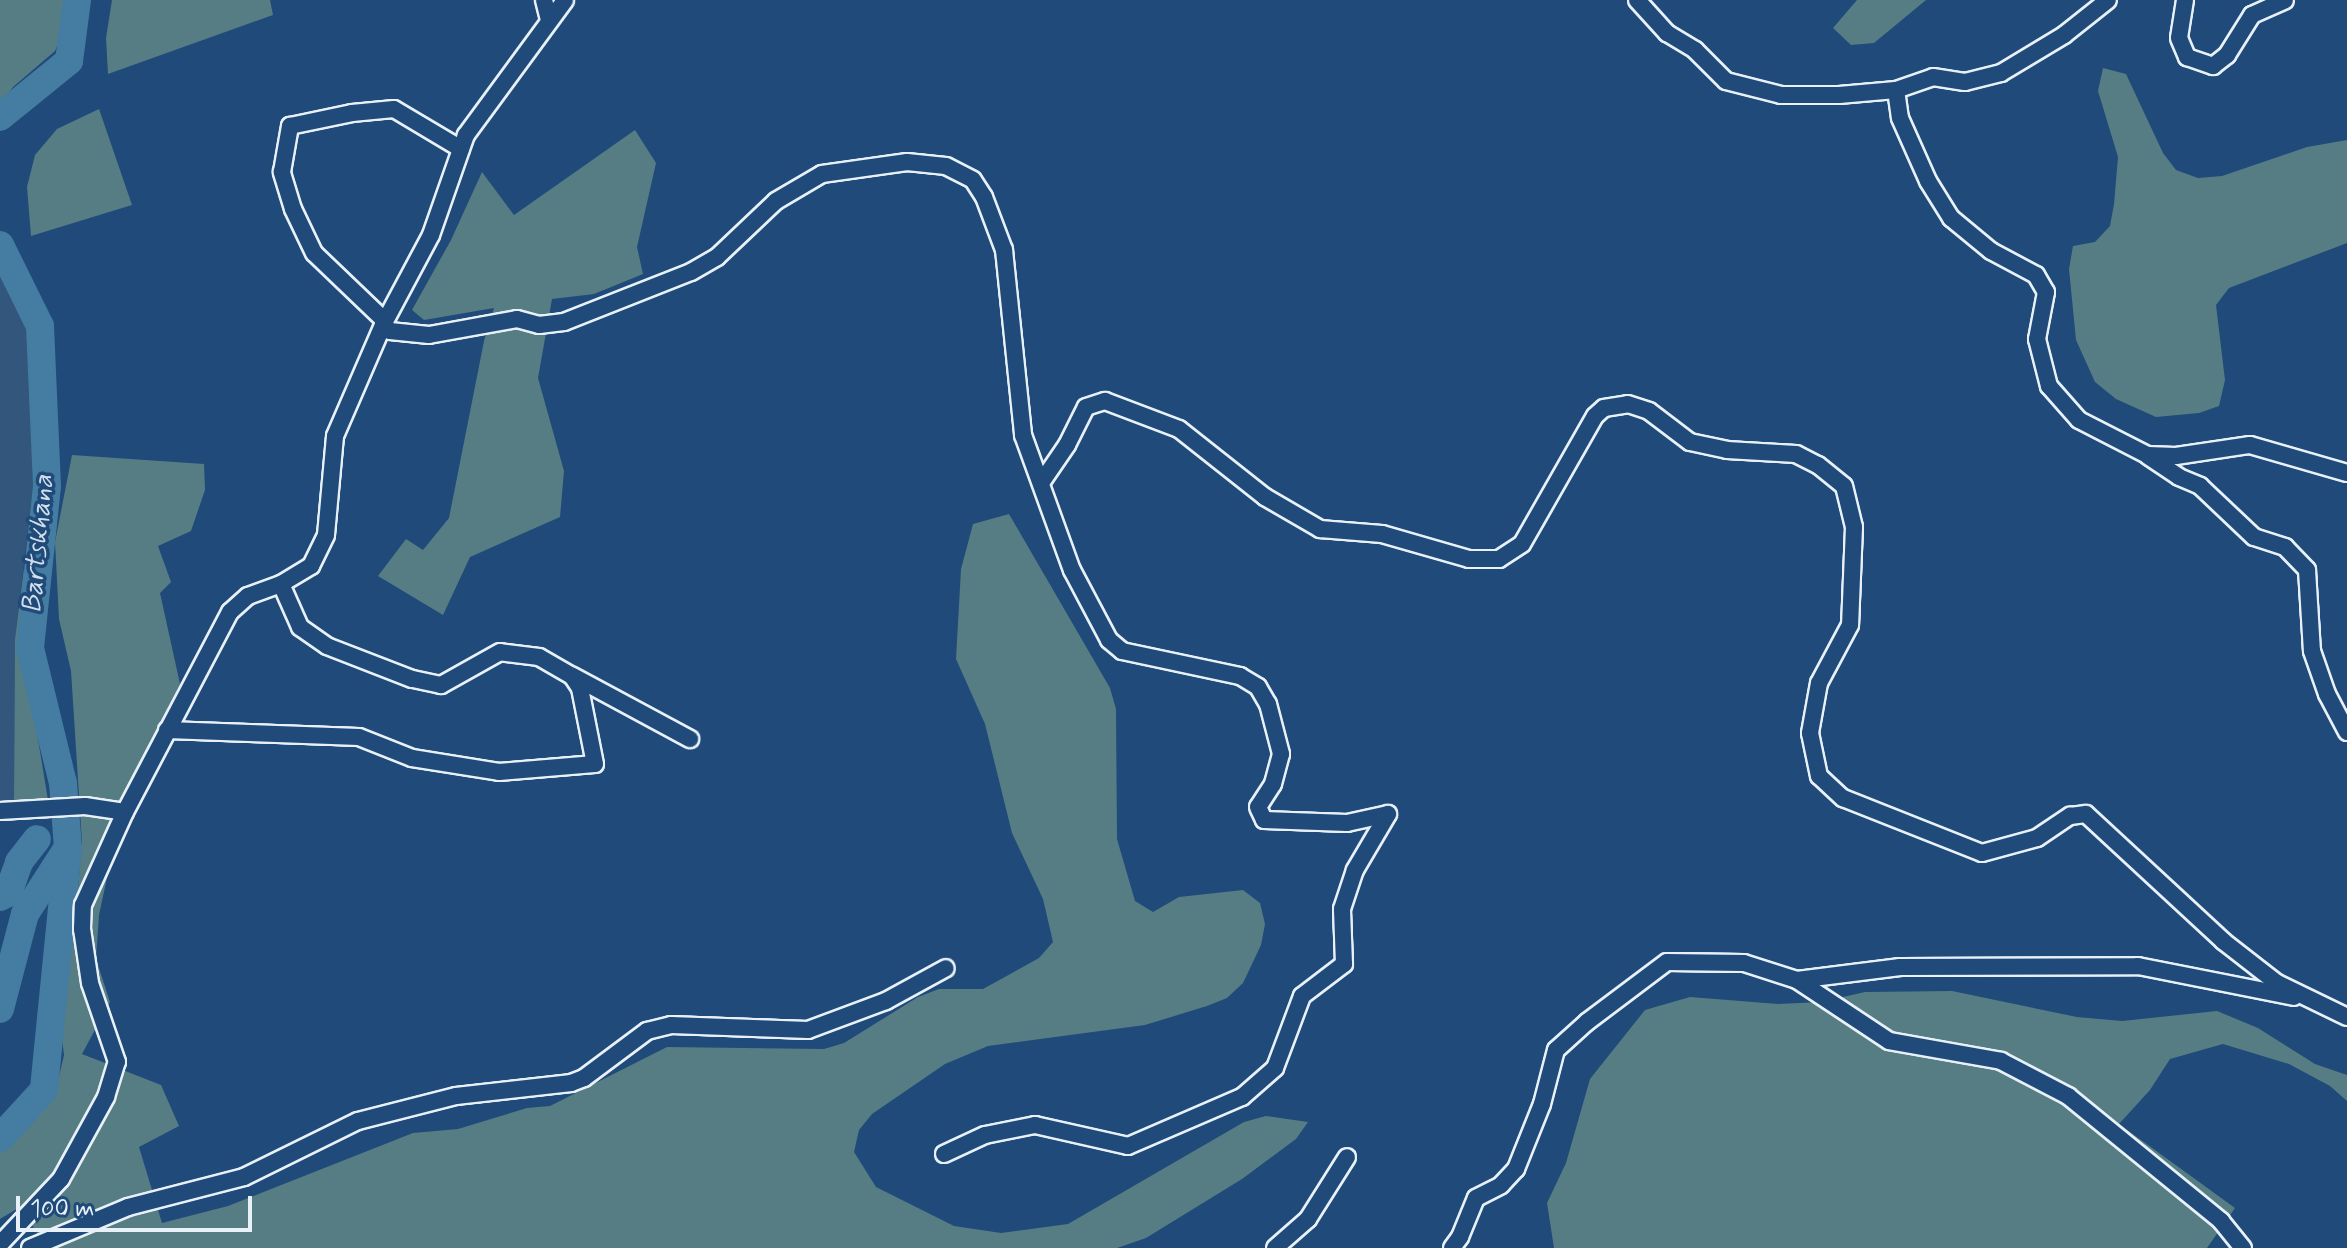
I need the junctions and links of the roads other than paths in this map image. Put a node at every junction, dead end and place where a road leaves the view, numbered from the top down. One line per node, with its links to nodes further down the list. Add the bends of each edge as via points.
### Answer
1 (544, 0): 7 (street)
2 (565, 0): 7 (street)
3 (1637, 0): 8 (street, via 1667,33 1695,50 1726,81 1781,95)
4 (2108, 0): 8 (street, via 2064,35 2001,73 1965,82 1933,77)
5 (2185, 0): 6 (street, via 2179,38 2187,57 2213,66 2227,55 2252,15)
6 (2285, 0)
7 (549, 20): 9 (street)
8 (1896, 90): 11 (street, via 1900,118 1951,218 1991,251 2036,275 2046,292 2037,339 2049,386 2079,420)
9 (461, 149): 10 (street, via 431,235); 10 (street, via 394,109 290,126 282,172 293,209 314,253)
10 (384, 323): 13 (street, via 390,331 429,335 517,319 539,325 564,322 691,272 717,257 776,201 822,174 907,162 946,166 973,180 1004,250 1023,435); 14 (street, via 335,436 326,535 311,566)
11 (2147, 455): 12 (street, via 2250,445); 17 (street, via 2200,486 2254,537 2285,547 2307,570 2312,651)
12 (2347, 473)
13 (1041, 483): 23 (street, via 1086,407 1105,401 1179,429 1265,497 1320,529 1382,534 1469,559 1499,559 1522,544 1604,408 1628,404 1649,411 1690,442 1796,454 1844,486 1854,527 1850,625 1819,683 1810,733 1819,776 1843,798 1982,853 2037,838 2070,816 2086,814 2223,941 2277,983); 25 (street, via 1072,570 1109,640 1122,651 1240,676 1258,687 1281,754 1273,784 1258,807 1264,820 1347,823 1388,814 1355,870 1342,909 1344,964 1302,996 1275,1068 1242,1097 1128,1146 1035,1125 985,1135)
14 (281, 584): 15 (street, via 300,627 327,646 412,679 441,685 500,652 539,657); 16 (street, via 248,596 230,612)
15 (572, 676): 16 (street, via 580,688 595,764 499,772 412,758 359,737); 18 (street)
16 (167, 730): 20 (street)
17 (2347, 732)
18 (690, 739)
19 (0, 811): 20 (street, via 85,806)
20 (125, 812): 27 (street, via 83,905 82,929 90,983 117,1062 106,1097 61,1179)
21 (946, 968): 28 (street, via 886,1001 808,1030 671,1025 647,1031 571,1083 456,1096 358,1121 244,1177 128,1207)
22 (1797, 980): 23 (street, via 1900,967 2138,966); 30 (street, via 1744,963 1667,962 1587,1022 1556,1050 1516,1169 1501,1185 1476,1198); 31 (street, via 1889,1041 2001,1061 2068,1096 2221,1221)
23 (2314, 1001): 24 (street)
24 (2347, 1017)
25 (944, 1154)
26 (1347, 1157): 29 (street, via 1308,1219)
27 (0, 1244)
28 (30, 1248)
29 (1275, 1248)
30 (1452, 1248)
31 (2243, 1248)

